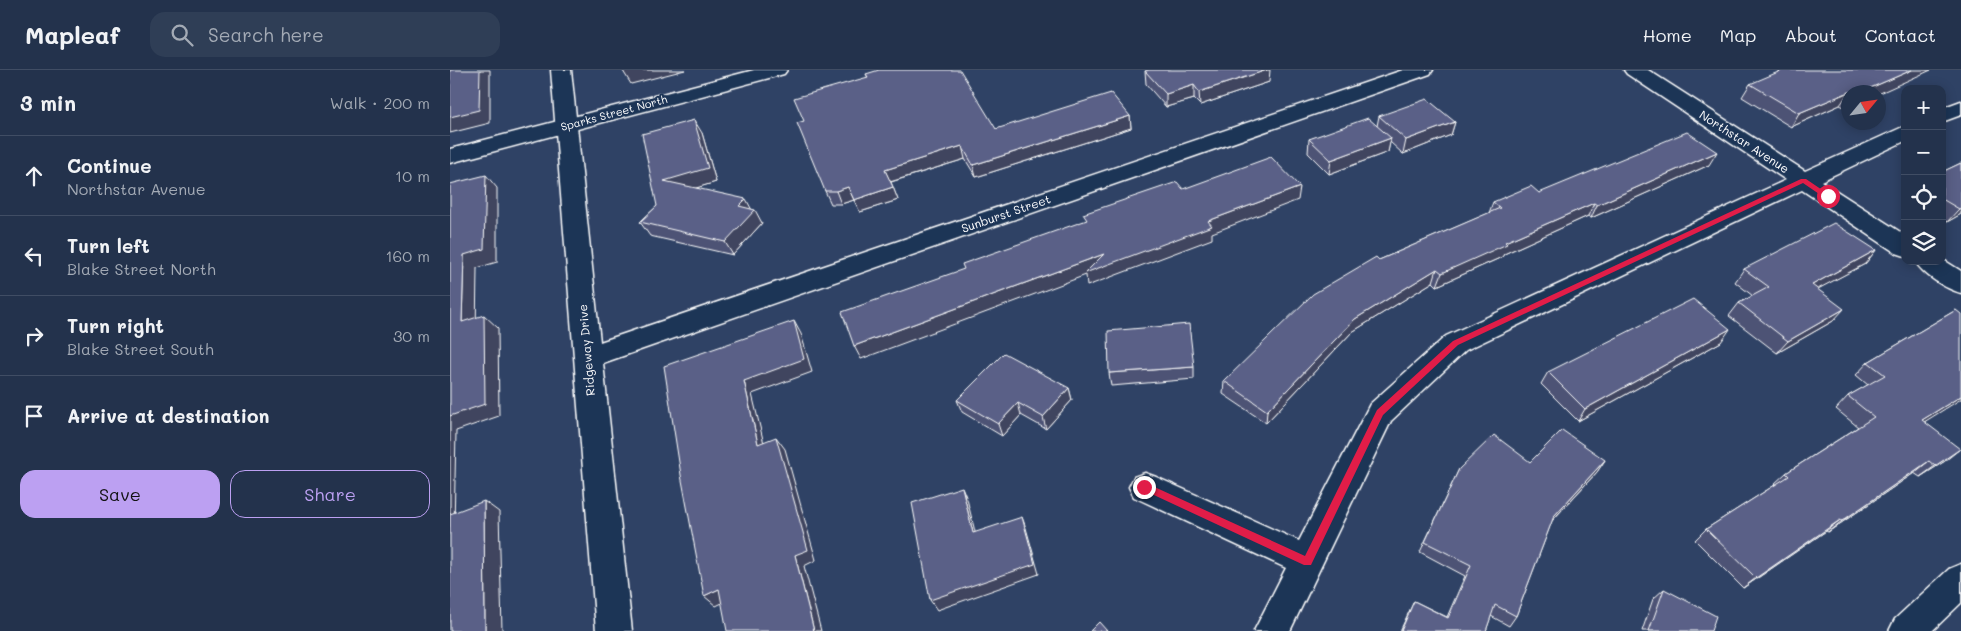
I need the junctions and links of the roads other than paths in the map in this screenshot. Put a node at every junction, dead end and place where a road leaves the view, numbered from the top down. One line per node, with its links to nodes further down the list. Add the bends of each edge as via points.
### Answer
1 (560, 70): 7 (street, Ridgeway Drive)
2 (777, 70): 7 (street, Sparks Street North)
3 (1423, 70): 14 (street, Sunburst Street)
4 (1634, 70): 10 (street, Northstar Avenue)
5 (1961, 107): 6 (street)
6 (1946, 114)
7 (566, 126): 9 (street, Sparks Street North); 14 (street, Ridgeway Drive)
8 (1901, 135): 10 (street)
9 (450, 156)
10 (1804, 180): 11 (street, Northstar Avenue); 16 (street, via 1456,343 1380,413)
11 (1901, 244)
12 (1933, 265): 13 (street)
13 (1961, 284)
14 (588, 357): 18 (street, Ridgeway Drive)
15 (1144, 487): 16 (street)
16 (1308, 561): 19 (street)
17 (1961, 580): 20 (street)
18 (614, 631)
19 (1272, 631)
20 (1907, 631)

